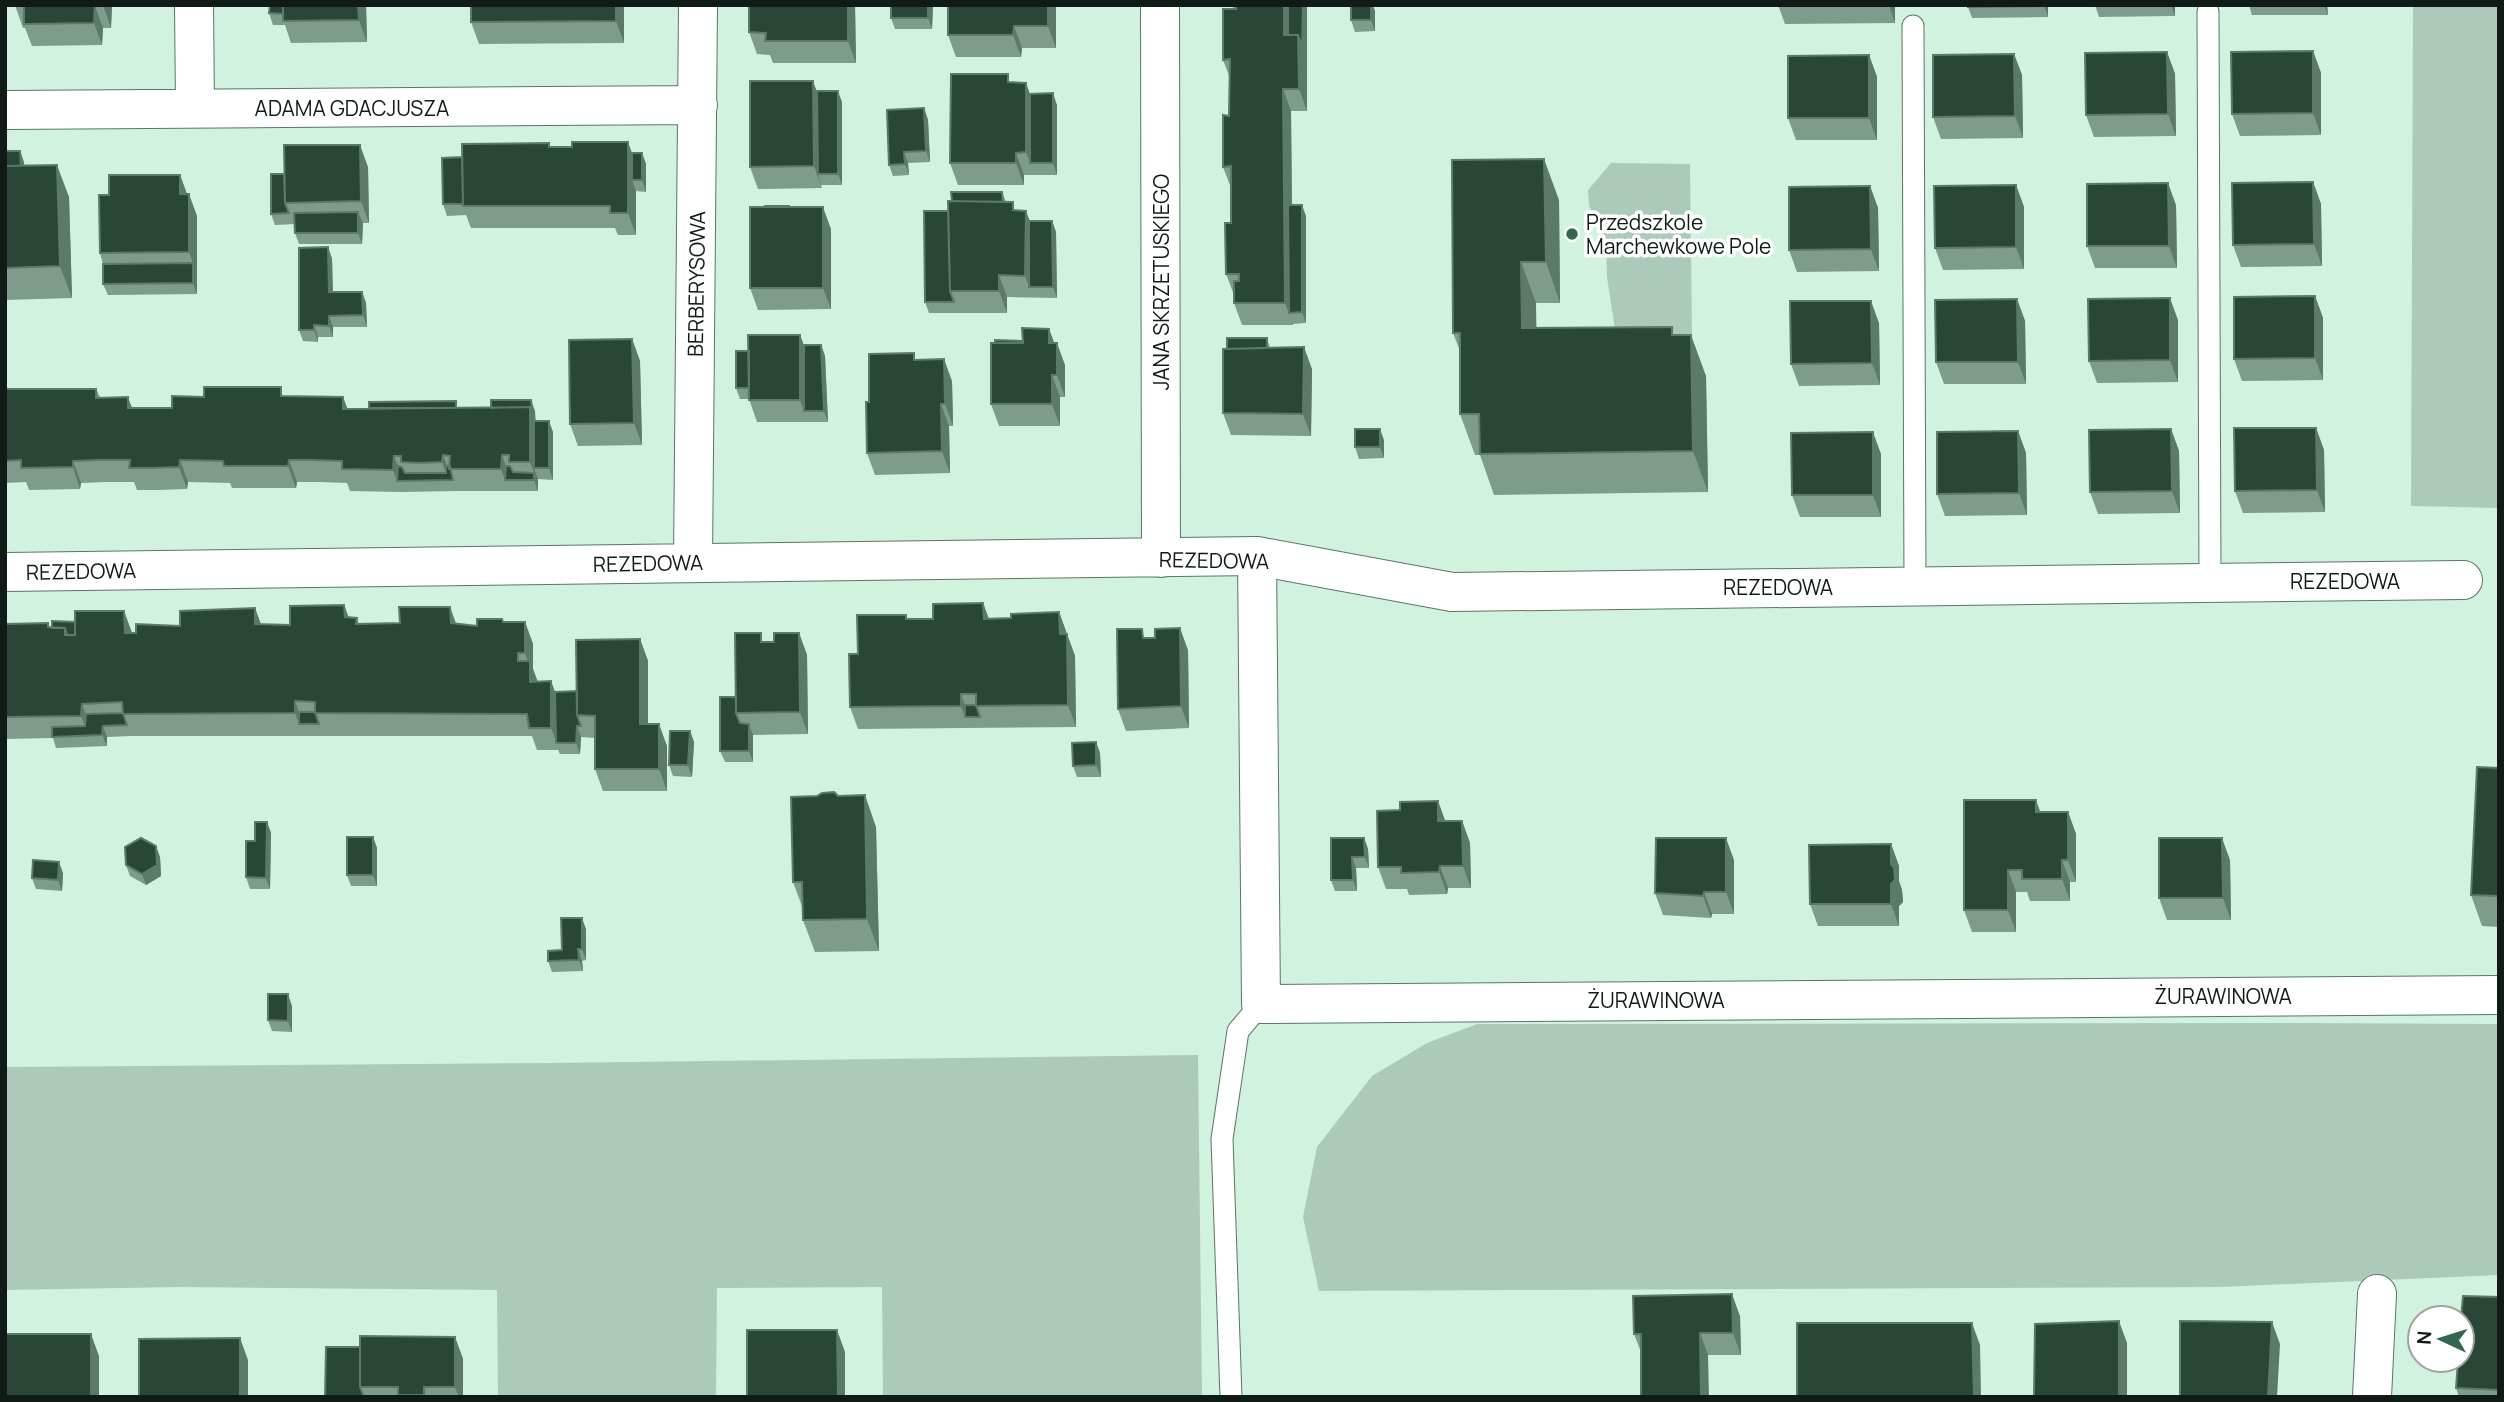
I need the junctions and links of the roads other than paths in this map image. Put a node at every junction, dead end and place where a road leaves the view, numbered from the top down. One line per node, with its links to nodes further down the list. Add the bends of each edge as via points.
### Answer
1 (194, 5): 7 (street)
2 (698, 5): 6 (street, BERBERYSOWA)
3 (1160, 5): 10 (street, JANA SKRZETUSKIEGO)
4 (2208, 12): 14 (lane)
5 (1913, 26): 15 (lane)
6 (698, 105): 7 (street, ADAMA GDACJUSZA); 11 (street, BERBERYSOWA)
7 (195, 108): 8 (street, ADAMA GDACJUSZA)
8 (5, 110)
9 (1256, 556): 10 (street, REZEDOWA); 15 (street, REZEDOWA, via 1452,592); 17 (street)
10 (1161, 558): 11 (street, REZEDOWA)
11 (693, 562): 12 (street, REZEDOWA)
12 (5, 572)
13 (2463, 580): 14 (street, REZEDOWA)
14 (2210, 583): 15 (street, REZEDOWA)
15 (1915, 586)
16 (2499, 995): 17 (street, ŻURAWINOWA)
17 (1250, 1017): 19 (lane, via 1222,1139)
18 (2377, 1294): 20 (street)
19 (1231, 1397)
20 (2372, 1397)

